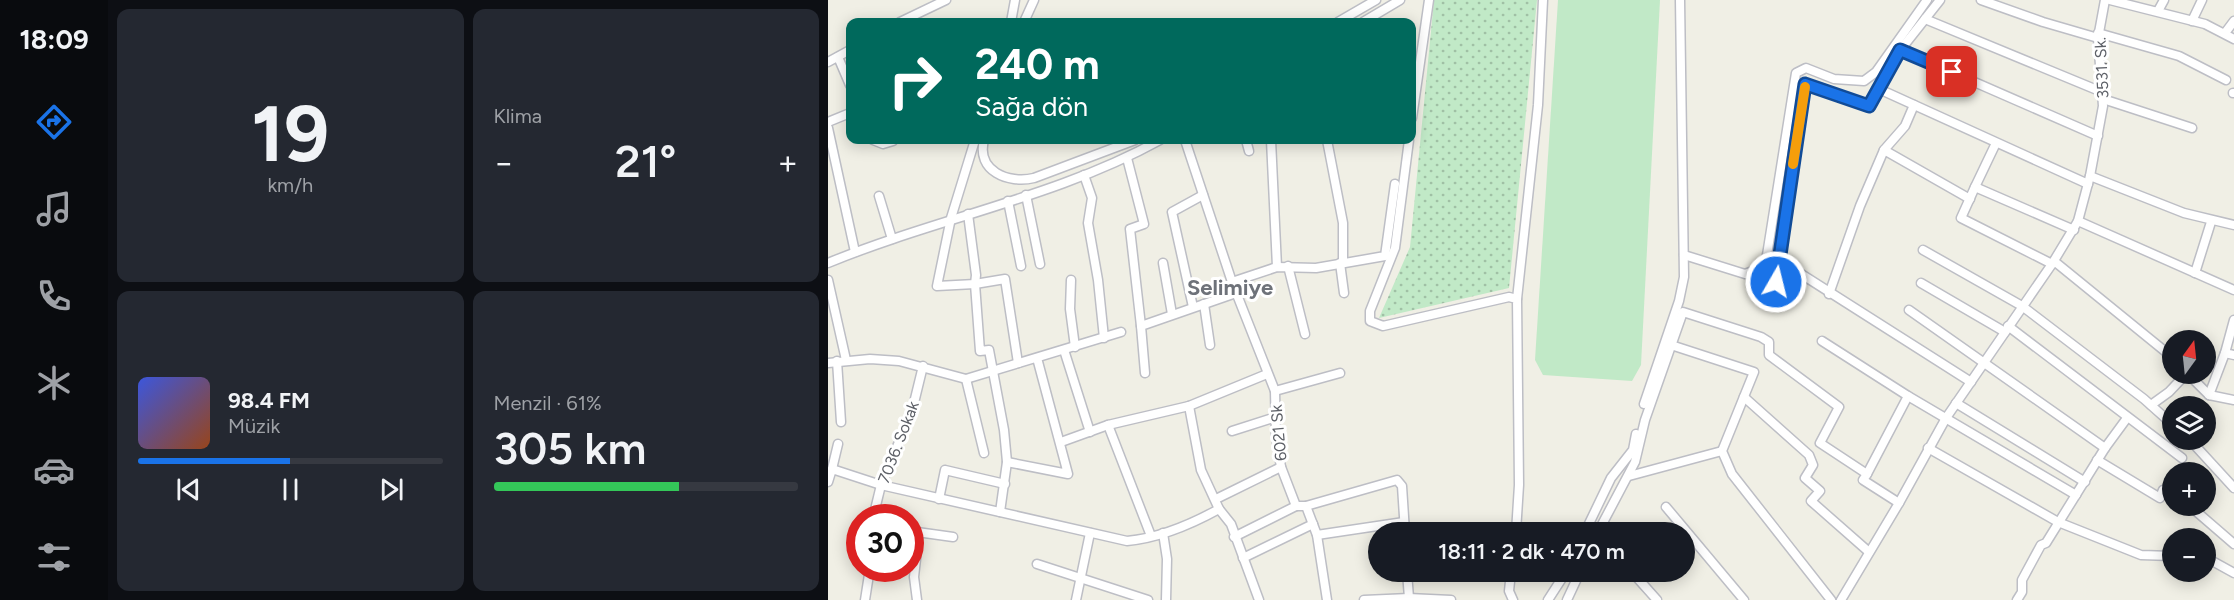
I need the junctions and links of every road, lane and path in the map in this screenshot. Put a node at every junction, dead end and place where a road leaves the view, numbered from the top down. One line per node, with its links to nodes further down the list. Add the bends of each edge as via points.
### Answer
1 (946, 0): 16 (street)
2 (1015, 0): 19 (street)
3 (1034, 0): 20 (street)
4 (1376, 0): 21 (street)
5 (1400, 0): 22 (street)
6 (1429, 0): 36 (street)
7 (1543, 0): 95 (street, via 1538,105)
8 (1680, 0): 75 (street)
9 (1927, 0): 75 (street, via 1864,81 1846,82 1811,69 1796,73 1767,255 1761,268 1745,274)
10 (1940, 0): 23 (street)
11 (1981, 0): 27 (street, via 2043,22)
12 (2105, 0): 27 (street, 3531. Sk.)
13 (2110, 0): 17 (street)
14 (2164, 0): 17 (street)
15 (2202, 0): 24 (street)
16 (934, 3): 18 (street)
17 (2158, 11): 24 (street)
18 (910, 18)
19 (1012, 18)
20 (1026, 18)
21 (1345, 18)
22 (1370, 18)
23 (1925, 19): 29 (street); 37 (street)
24 (2192, 21): 26 (street)
25 (2234, 21): 26 (street)
26 (2225, 33): 28 (street)
27 (2098, 35): 34 (street, via 2179,56); 37 (street, 3531. Sk.)
28 (2234, 39)
29 (1900, 50): 35 (street); 43 (street)
30 (846, 52): 31 (street)
31 (838, 57): 32 (street); 33 (street)
32 (828, 62)
33 (846, 76)
34 (2226, 80)
35 (1879, 89): 38 (street); 76 (street, via 1869,106 1805,84)
36 (1416, 90)
37 (2102, 95): 42 (street); 43 (street, 3531. Sk.)
38 (1914, 105): 44 (street); 54 (street, via 1905,126)
39 (846, 115): 40 (street)
40 (828, 122)
41 (828, 128): 74 (street)
42 (2192, 128)
43 (2098, 136): 58 (street, 3531. Sk.)
44 (1996, 143): 58 (street); 60 (street)
45 (974, 144): 67 (street)
46 (983, 144): 47 (street, via 985,161 1000,176 1018,181)
47 (1124, 144)
48 (1153, 144): 56 (street)
49 (1186, 144): 62 (street, 6021 Sk)
50 (1247, 144): 55 (street)
51 (1271, 144): 84 (street)
52 (1328, 144): 80 (street, via 1343,223)
53 (1408, 144): 95 (street, via 1395,248 1370,311 1370,321 1383,326 1509,297)
54 (1884, 150): 64 (street); 94 (street)
55 (1249, 151)
56 (1127, 158): 57 (street); 104 (street, via 1144,224 1130,229)
57 (1084, 175): 61 (street); 108 (street, via 1092,198 1088,223)
58 (2089, 180): 68 (street, 3531. Sk.); 69 (street)
59 (1395, 184): 80 (street, via 1385,256)
60 (1975, 187): 64 (street); 71 (street)
61 (1026, 195): 65 (street); 81 (street)
62 (1203, 195): 88 (street, 6021 Sk); 99 (street, via 1172,212)
63 (879, 196): 72 (street)
64 (1970, 199): 77 (street, via 1961,218)
65 (1008, 201): 66 (street); 82 (street)
66 (968, 214): 67 (street); 90 (street)
67 (951, 218): 72 (street); 90 (street, via 937,286)
68 (2078, 221): 71 (street, 3531. Sk.); 85 (street)
69 (2211, 222): 70 (street); 85 (street)
70 (2234, 225)
71 (2074, 230): 77 (street, 3531. Sk.)
72 (892, 239): 74 (street)
73 (1923, 250): 98 (street)
74 (855, 252): 78 (street)
75 (1684, 255): 180 (street, via 1679,301 1642,410 1633,450 1611,478)
76 (1779, 260): 94 (street); 97 (street)
77 (2053, 262): 98 (street, 3531. Sk.); 113 (street)
78 (828, 263)
79 (1163, 263): 102 (street)
80 (1342, 263): 83 (street, via 1316,268); 93 (street)
81 (1041, 264)
82 (1021, 266)
83 (1288, 266): 84 (street); 107 (street)
84 (1277, 267): 88 (street)
85 (2195, 273): 91 (street)
86 (828, 280): 100 (street)
87 (1071, 280): 112 (street)
88 (1232, 282): 92 (street, 6021 Sk)
89 (1921, 283): 105 (street)
90 (975, 285): 118 (street, via 1005,279); 121 (street, via 980,351 989,350)
91 (2234, 290)
92 (1236, 293): 96 (street); 124 (street, 6021 Sk)
93 (1344, 293)
94 (1829, 294): 126 (street)
95 (1517, 299): 179 (street)
96 (1203, 304): 99 (street); 110 (street)
97 (1773, 305)
98 (2022, 306): 105 (street, 3531. Sk.); 135 (street)
99 (1193, 307): 102 (street)
100 (832, 310): 117 (street)
101 (1909, 310): 119 (street)
102 (1172, 314): 104 (street)
103 (2234, 320): 115 (street)
104 (1141, 326): 122 (street)
105 (2006, 329): 119 (street, 3531. Sk.); 140 (street)
106 (1120, 332): 108 (street)
107 (1305, 334)
108 (1104, 338): 112 (street)
109 (1822, 341): 131 (street)
110 (1210, 345)
111 (1671, 345): 132 (street, via 1754,372); 146 (street, via 1683,312 1769,342 1769,355 1839,407); 160 (street)
112 (1075, 347): 114 (street)
113 (2162, 349)
114 (1064, 350): 116 (street); 144 (street)
115 (2229, 354): 130 (street)
116 (1037, 358): 118 (street); 145 (street)
117 (837, 361): 120 (street, via 870,359); 141 (street)
118 (1018, 363): 121 (street)
119 (1984, 363): 126 (street, 3531. Sk.); 149 (street)
120 (923, 366): 125 (street); 165 (street, 7036. Sokak, via 908,423)
121 (992, 371): 125 (street); 156 (street)
122 (1144, 373)
123 (1340, 373): 129 (street)
124 (1268, 374): 129 (street, 6021 Sk); 136 (street)
125 (966, 379): 152 (street)
126 (1971, 382): 134 (street, 3531. Sk.)
127 (2177, 384): 135 (street)
128 (2197, 384): 130 (street)
129 (1275, 391): 138 (street, 6021 Sk)
130 (2209, 395): 133 (street)
131 (1908, 396): 139 (street); 159 (street)
132 (1744, 397): 151 (street); 153 (street)
133 (2234, 400)
134 (1956, 403): 139 (street, 3531. Sk.); 163 (street)
135 (2151, 405): 137 (street)
136 (1189, 406): 142 (street); 169 (street, via 1202,470)
137 (2162, 415)
138 (1276, 417): 143 (street); 157 (street, 6021 Sk)
139 (1946, 418): 148 (street, 3531. Sk.); 167 (street)
140 (2127, 418): 149 (street); 154 (street)
141 (841, 422)
142 (1108, 426): 144 (street); 189 (street)
143 (1232, 431)
144 (1090, 432): 145 (street)
145 (1061, 442): 156 (street, via 1068,474)
146 (1820, 443): 153 (street); 159 (street)
147 (838, 444): 158 (street)
148 (1928, 448): 170 (street, 3531. Sk.); 182 (street)
149 (2105, 448): 155 (street)
150 (2200, 450): 161 (street)
151 (1722, 451): 160 (street); 222 (street, via 1732,474)
152 (984, 453)
153 (1809, 455): 193 (street, via 1813,465 1805,478 1820,490 1811,501)
154 (2182, 458)
155 (2097, 460): 163 (street); 166 (street, via 2160,498)
156 (1007, 462): 164 (street)
157 (1281, 467): 169 (street); 172 (street, 6021 Sk)
158 (832, 469): 162 (street); 165 (street)
159 (1867, 474): 170 (street, via 1863,480)
160 (1629, 476): 181 (street)
161 (2232, 481)
162 (828, 482)
163 (2085, 482): 167 (street)
164 (1005, 484): 168 (street, via 945,471); 176 (street)
165 (881, 485): 168 (street); 171 (street, 7036. Sokak)
166 (2162, 493)
167 (2076, 495): 182 (street)
168 (939, 499): 176 (street)
169 (1216, 499): 175 (street)
170 (1899, 502): 193 (street, 3531. Sk.)
171 (876, 504)
172 (1296, 506): 173 (street); 191 (street)
173 (1306, 506): 178 (street, via 1397,480 1402,486); 183 (street)
174 (1666, 507): 221 (street)
175 (1219, 509): 187 (street); 191 (street, via 1231,524)
176 (1000, 512): 186 (street)
177 (2202, 516): 192 (street)
178 (1404, 522)
179 (1517, 522)
180 (1590, 522)
181 (1604, 522)
182 (2058, 522): 194 (street, via 2141,555); 224 (street, via 2022,579 2022,592)
183 (1313, 524): 188 (street); 195 (street)
184 (1368, 527): 188 (street)
185 (924, 533): 190 (street)
186 (1090, 533): 189 (street, via 1127,542); 199 (street)
187 (1163, 534): 189 (street); 212 (street)
188 (1317, 535): 214 (street)
189 (1151, 536)
190 (952, 537)
191 (1234, 537): 195 (street)
192 (2234, 544)
193 (1869, 552): 223 (street, 3531. Sk.)
194 (2162, 556)
195 (1243, 558): 213 (street)
196 (2216, 562): 198 (street)
197 (1037, 564): 199 (street)
198 (2233, 571)
199 (1078, 579): 210 (street); 211 (street)
200 (867, 582): 208 (street)
201 (915, 582): 209 (street)
202 (1408, 582): 207 (street)
203 (1510, 582): 217 (street)
204 (1560, 582): 218 (street)
205 (1575, 582): 219 (street)
206 (1641, 582): 220 (street)
207 (1409, 598): 215 (street); 216 (street)
208 (864, 600)
209 (917, 600)
210 (1076, 600)
211 (1148, 600)
212 (1166, 600)
213 (1259, 600)
214 (1327, 600)
215 (1364, 600)
216 (1451, 600)
217 (1513, 600)
218 (1548, 600)
219 (1567, 600)
220 (1657, 600)
221 (1744, 600)
222 (1831, 600)
223 (1841, 600)
224 (2017, 600)

